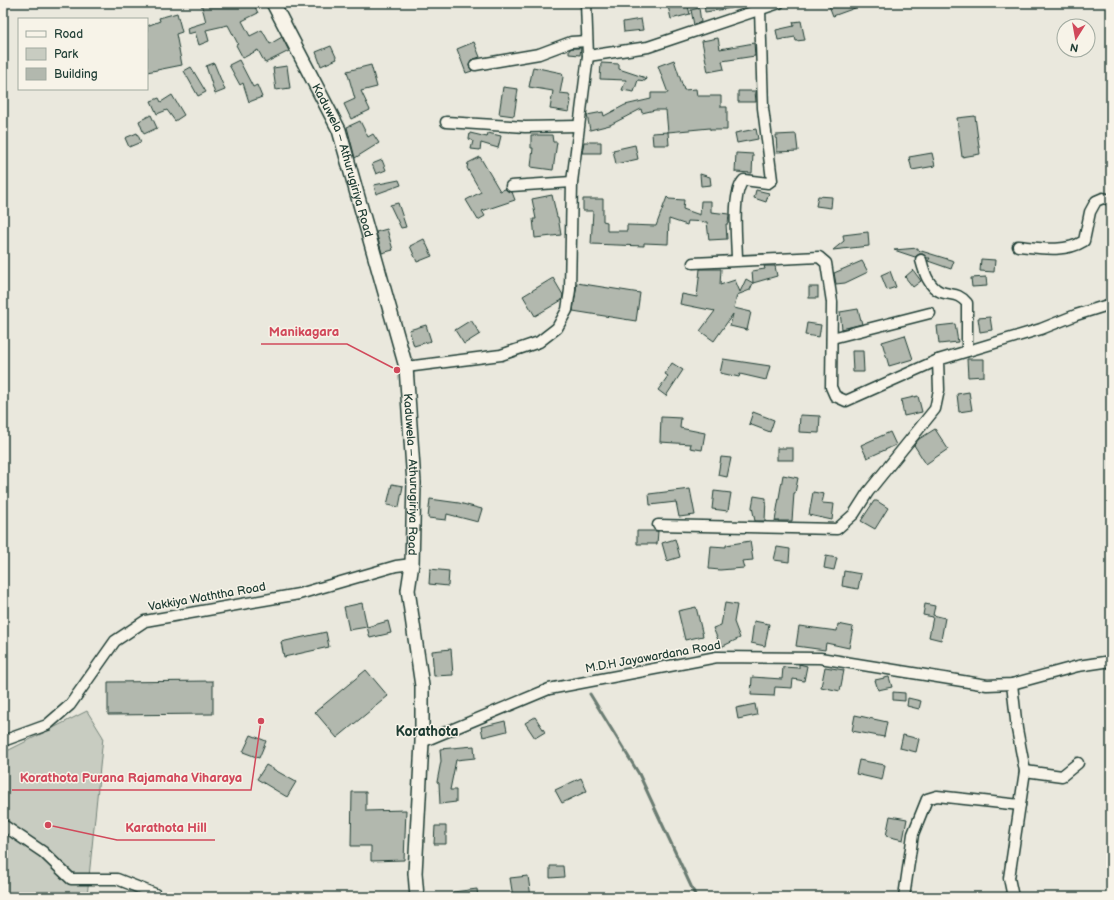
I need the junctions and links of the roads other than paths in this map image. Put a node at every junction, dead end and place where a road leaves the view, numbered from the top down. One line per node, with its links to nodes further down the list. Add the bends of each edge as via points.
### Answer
1 (273, 3): 22 (main road, Kaduwela – Athurugiriya Road, via 339,130)
2 (586, 3): 5 (street)
3 (779, 3): 4 (street)
4 (760, 9): 6 (street, via 648,47); 14 (street, via 763,108 772,180 768,183 744,180 740,184 736,198)
5 (588, 41): 6 (street); 7 (street, via 571,42 539,54)
6 (588, 56): 9 (street)
7 (475, 65)
8 (446, 122): 9 (street, via 525,127)
9 (578, 126): 10 (street)
10 (572, 182): 11 (street); 22 (street, via 570,290 567,310 557,328 539,342 501,355)
11 (512, 186)
12 (1111, 200): 13 (street, via 1103,198 1096,201 1090,212 1084,241 1077,245 1049,249)
13 (1018, 246)
14 (737, 260): 16 (street); 19 (street, via 819,257 826,263 832,302)
15 (921, 260): 20 (street, via 926,277 939,291 960,295 967,303)
16 (693, 263)
17 (1111, 304): 20 (street)
18 (930, 313): 19 (street)
19 (832, 338): 21 (street, via 831,386 835,396 846,401)
20 (968, 352): 21 (street)
21 (938, 360): 23 (street, via 939,390 935,409 868,492 854,514 837,529)
22 (406, 367): 24 (main road, Kaduwela – Athurugiriya Road, via 414,483)
23 (658, 525)
24 (412, 564): 27 (street, Vakkiya Waththa Road, via 396,566 299,594 145,621 115,641 70,705 47,725); 28 (main road, Kaduwela – Athurugiriya Road, via 408,590 422,686)
25 (1111, 661): 26 (street, M.D.H Jayawardana Road, via 1078,666)
26 (1012, 684): 28 (street, M.D.H Jayawardana Road, via 987,684 820,658 717,657 548,690); 30 (street)
27 (3, 741)
28 (422, 742): 34 (main road, Kaduwela – Athurugiriya Road, via 415,873)
29 (1078, 763): 30 (street, via 1062,776)
30 (1024, 771): 31 (street)
31 (1020, 805): 35 (street, via 938,796 927,799 913,834); 36 (street, via 1009,878)
32 (3, 825): 33 (street, via 43,852 71,879 118,880)
33 (155, 894)
34 (417, 897)
35 (904, 897)
36 (1013, 897)

